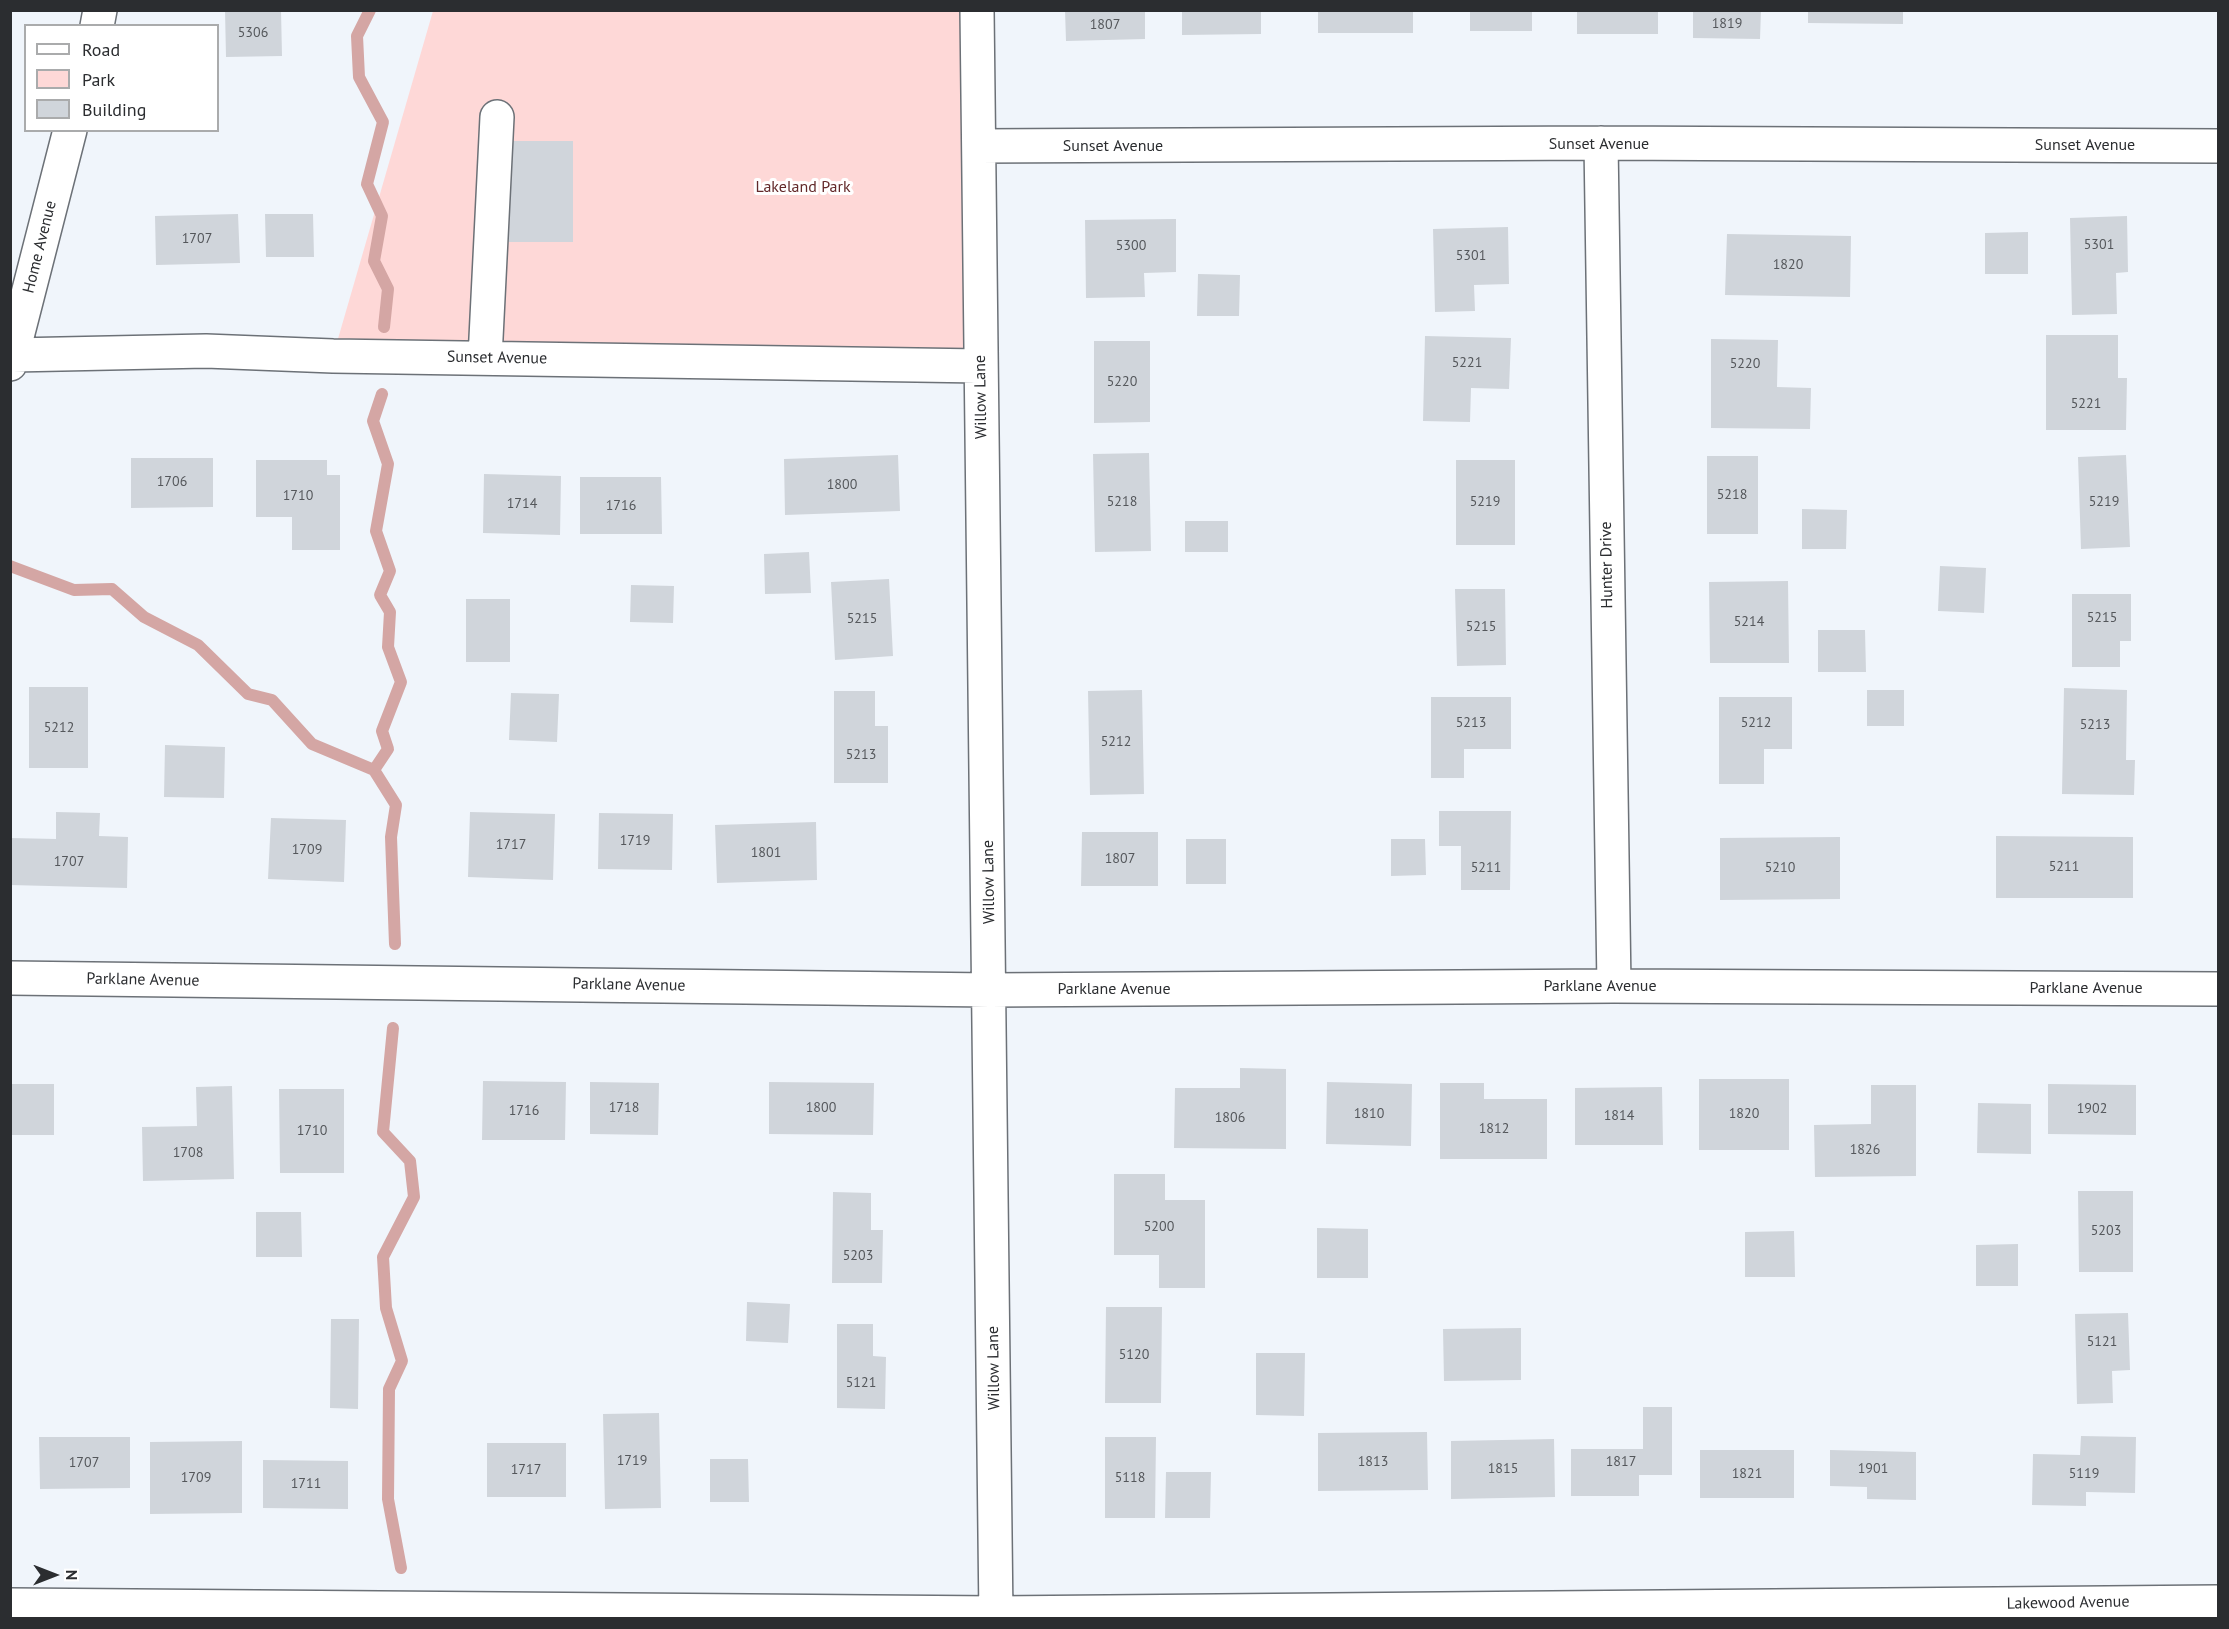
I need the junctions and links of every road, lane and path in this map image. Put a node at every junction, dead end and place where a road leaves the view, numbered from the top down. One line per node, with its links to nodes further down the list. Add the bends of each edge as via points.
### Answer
1 (977, 10): 5 (street, Willow Lane)
2 (497, 117): 7 (street)
3 (69, 132): 8 (street, Home Avenue)
4 (1601, 144): 5 (street, Sunset Avenue); 6 (street, Sunset Avenue); 11 (street, Hunter Drive)
5 (979, 146): 9 (street, Willow Lane)
6 (2218, 146)
7 (485, 358): 8 (street, Sunset Avenue, via 206,351); 9 (street, Sunset Avenue)
8 (12, 359)
9 (981, 366): 13 (street, Willow Lane)
10 (10, 978): 13 (street, Parklane Avenue)
11 (1614, 986): 12 (street, Parklane Avenue); 13 (street, Parklane Avenue)
12 (2218, 989)
13 (990, 990): 16 (street, Willow Lane)
14 (2218, 1602): 16 (street, Lakewood Avenue)
15 (10, 1605): 16 (street, Lakewood Avenue)
16 (996, 1616)

